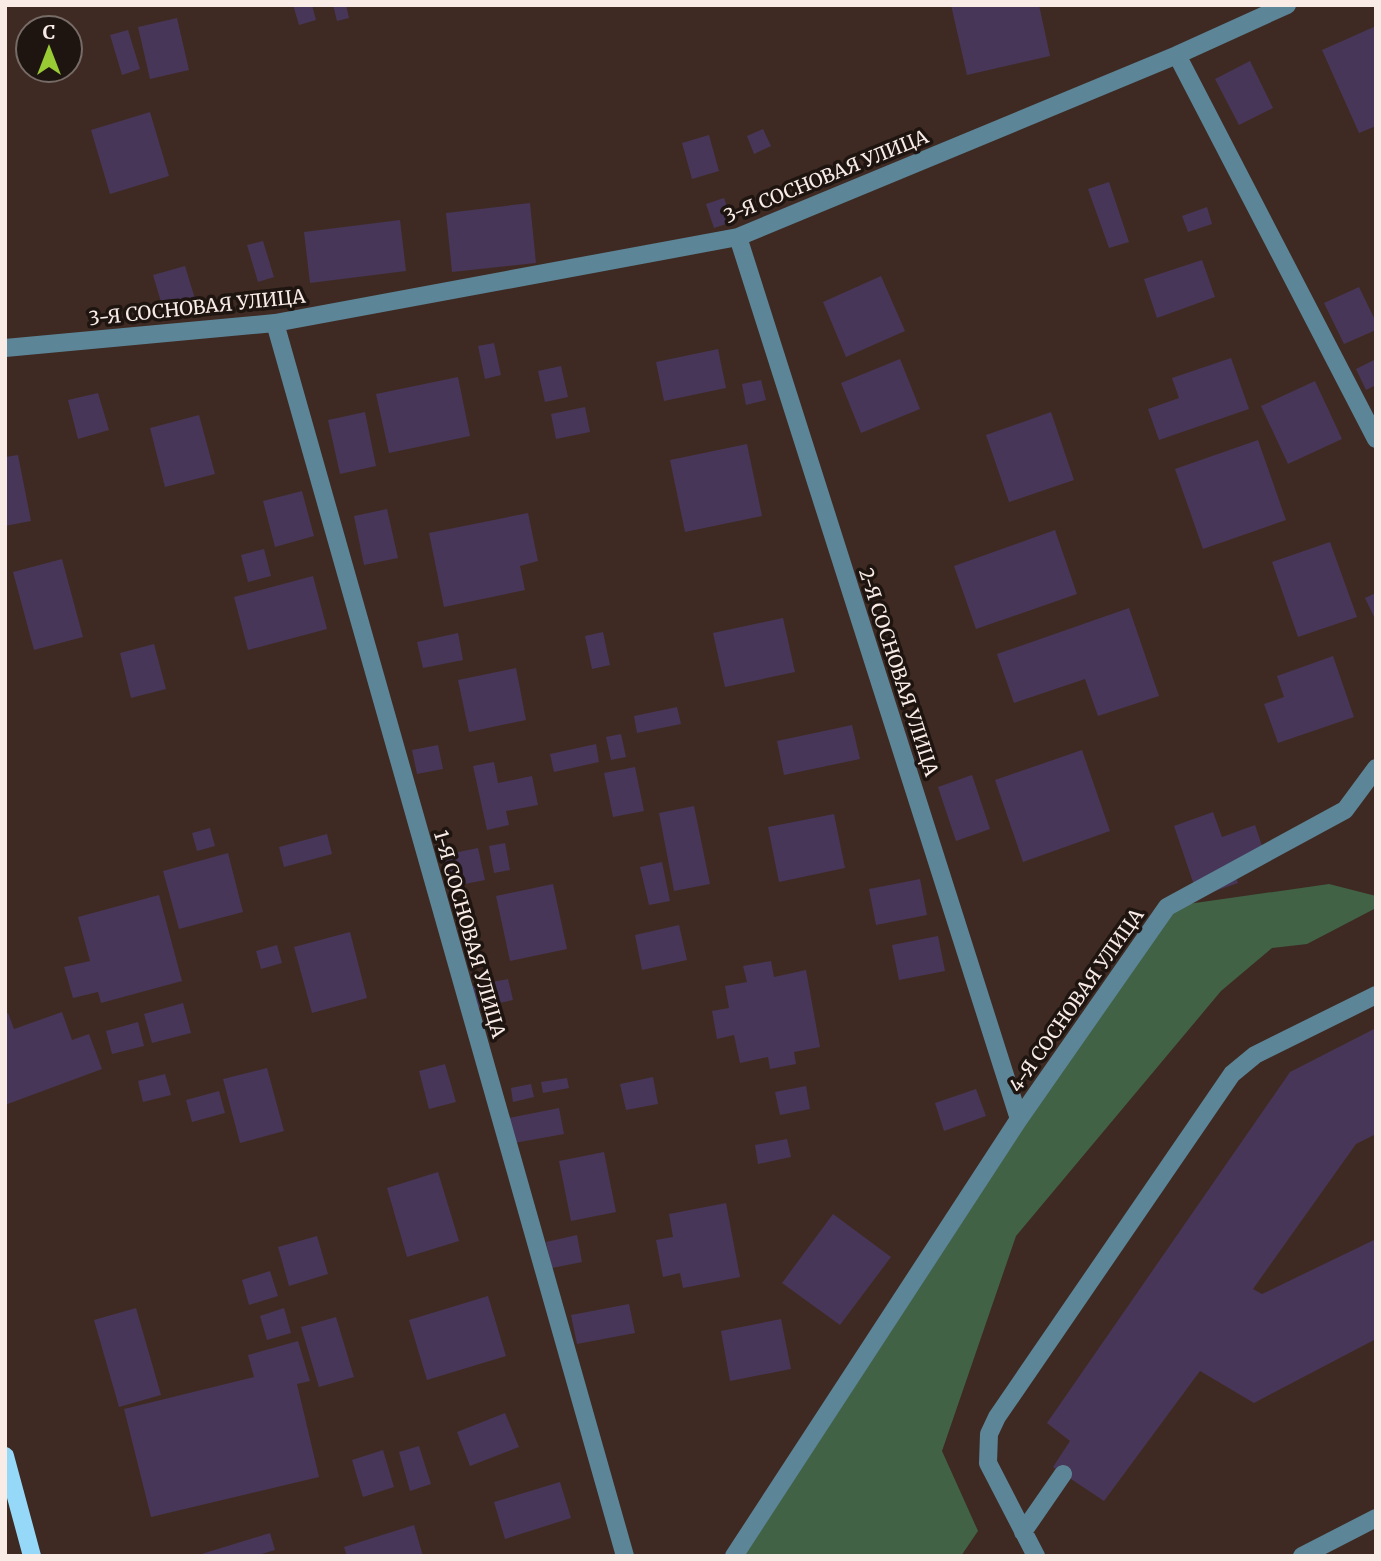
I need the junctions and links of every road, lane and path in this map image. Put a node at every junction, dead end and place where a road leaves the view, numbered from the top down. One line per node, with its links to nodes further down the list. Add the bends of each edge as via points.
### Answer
1 (1287, 5): 2 (street, 3-Я СОСНОВАЯ УЛИЦА)
2 (1177, 55): 3 (street, 3-Я СОСНОВАЯ УЛИЦА); 6 (street)
3 (738, 237): 4 (street, 3-Я СОСНОВАЯ УЛИЦА); 9 (street, 2-Я СОСНОВАЯ УЛИЦА)
4 (275, 323): 5 (street, 3-Я СОСНОВАЯ УЛИЦА); 15 (street, 1-Я СОСНОВАЯ УЛИЦА)
5 (5, 348)
6 (1376, 439)
7 (1376, 768): 9 (street, 4-Я СОСНОВАЯ УЛИЦА, via 1345,810 1167,906)
8 (1376, 995): 13 (street, via 1255,1055 1232,1074 997,1417 989,1434 988,1463)
9 (1019, 1119): 16 (street, 4-Я СОСНОВАЯ УЛИЦА)
10 (5, 1456): 14 (main road)
11 (1063, 1474): 13 (street)
12 (1376, 1518): 18 (street)
13 (1023, 1532): 17 (street)
14 (32, 1556)
15 (625, 1556)
16 (734, 1556)
17 (1035, 1556)
18 (1303, 1556)

